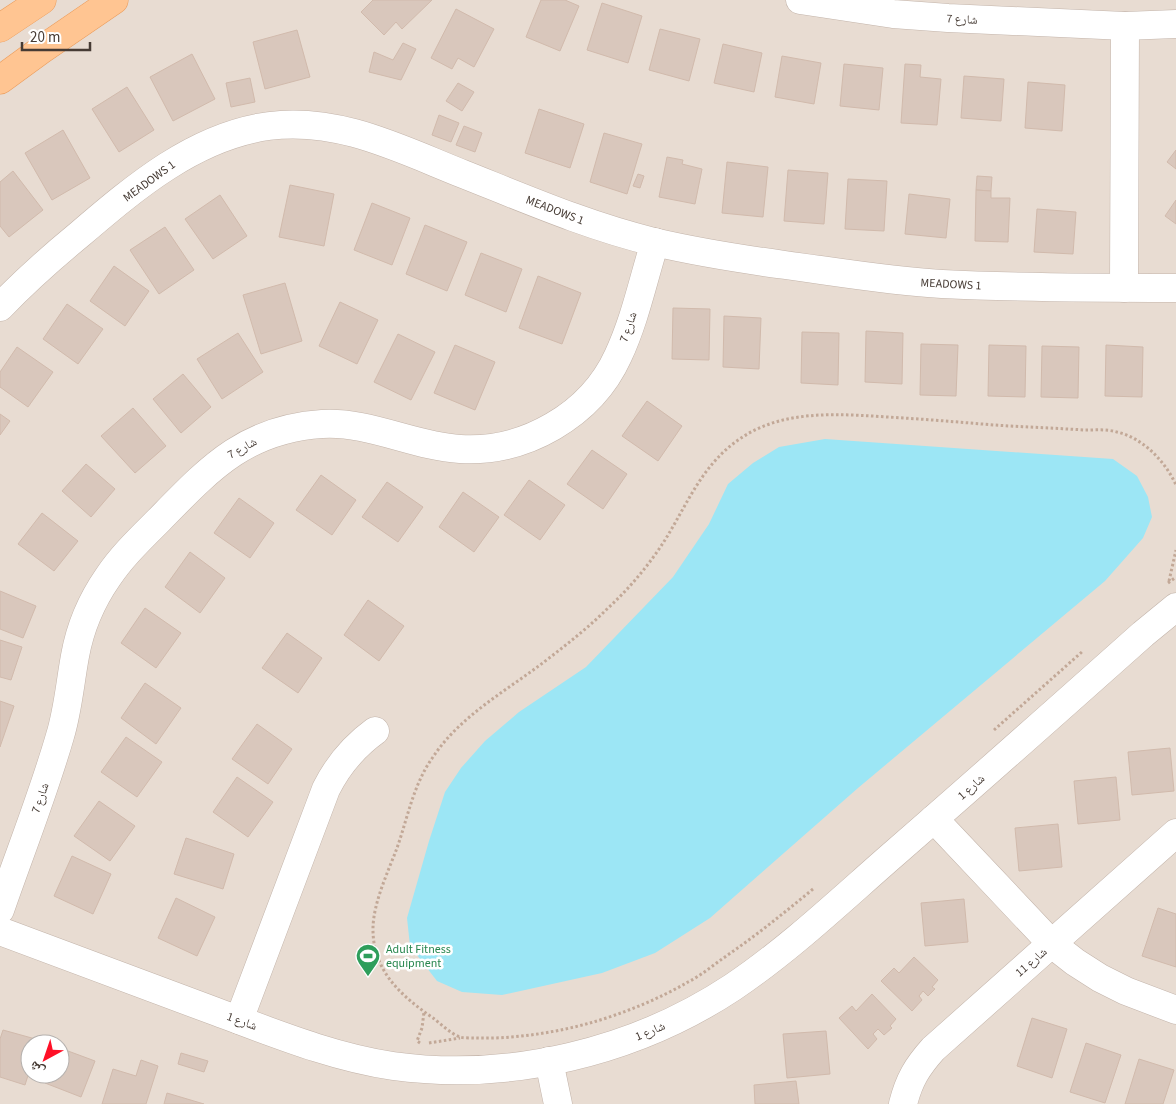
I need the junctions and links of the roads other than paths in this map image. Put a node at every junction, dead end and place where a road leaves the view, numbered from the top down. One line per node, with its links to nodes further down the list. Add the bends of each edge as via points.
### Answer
1 (42, 0): 6 (main road)
2 (114, 0): 7 (main road)
3 (800, 0): 5 (street, شارع 7, via 883,13)
4 (1176, 24): 5 (street, شارع 7)
5 (1124, 26): 9 (street)
6 (0, 28)
7 (0, 80)
8 (655, 242): 9 (street, MEADOWS 1, via 732,257 894,280 986,286); 11 (street, MEADOWS 1, via 582,221 345,130 304,124 268,126 231,134 162,169 95,221); 16 (street, شارع 7, via 618,357 601,384 579,408 553,427 524,440 492,448 460,449 348,424 299,426 275,432 231,453 193,485 121,560 108,576 88,614 75,655 61,732)
9 (1124, 288): 10 (street, MEADOWS 1)
10 (1176, 288)
11 (0, 307)
12 (1169, 592): 14 (street, شارع 1, via 1143,634)
13 (375, 731): 20 (street, via 352,750 326,789)
14 (934, 819): 18 (street); 21 (street, شارع 1, via 786,947 733,987 656,1028 602,1048)
15 (1176, 833): 18 (street, شارع 11)
16 (0, 910)
17 (0, 931): 20 (street, شارع 1)
18 (1052, 944): 19 (street, via 1100,978); 23 (street, شارع 11, via 933,1049 918,1066 907,1087)
19 (1176, 1010)
20 (239, 1020): 21 (street, شارع 1, via 315,1047 392,1066 471,1070 511,1068)
21 (549, 1061): 22 (street)
22 (558, 1104)
23 (903, 1104)

